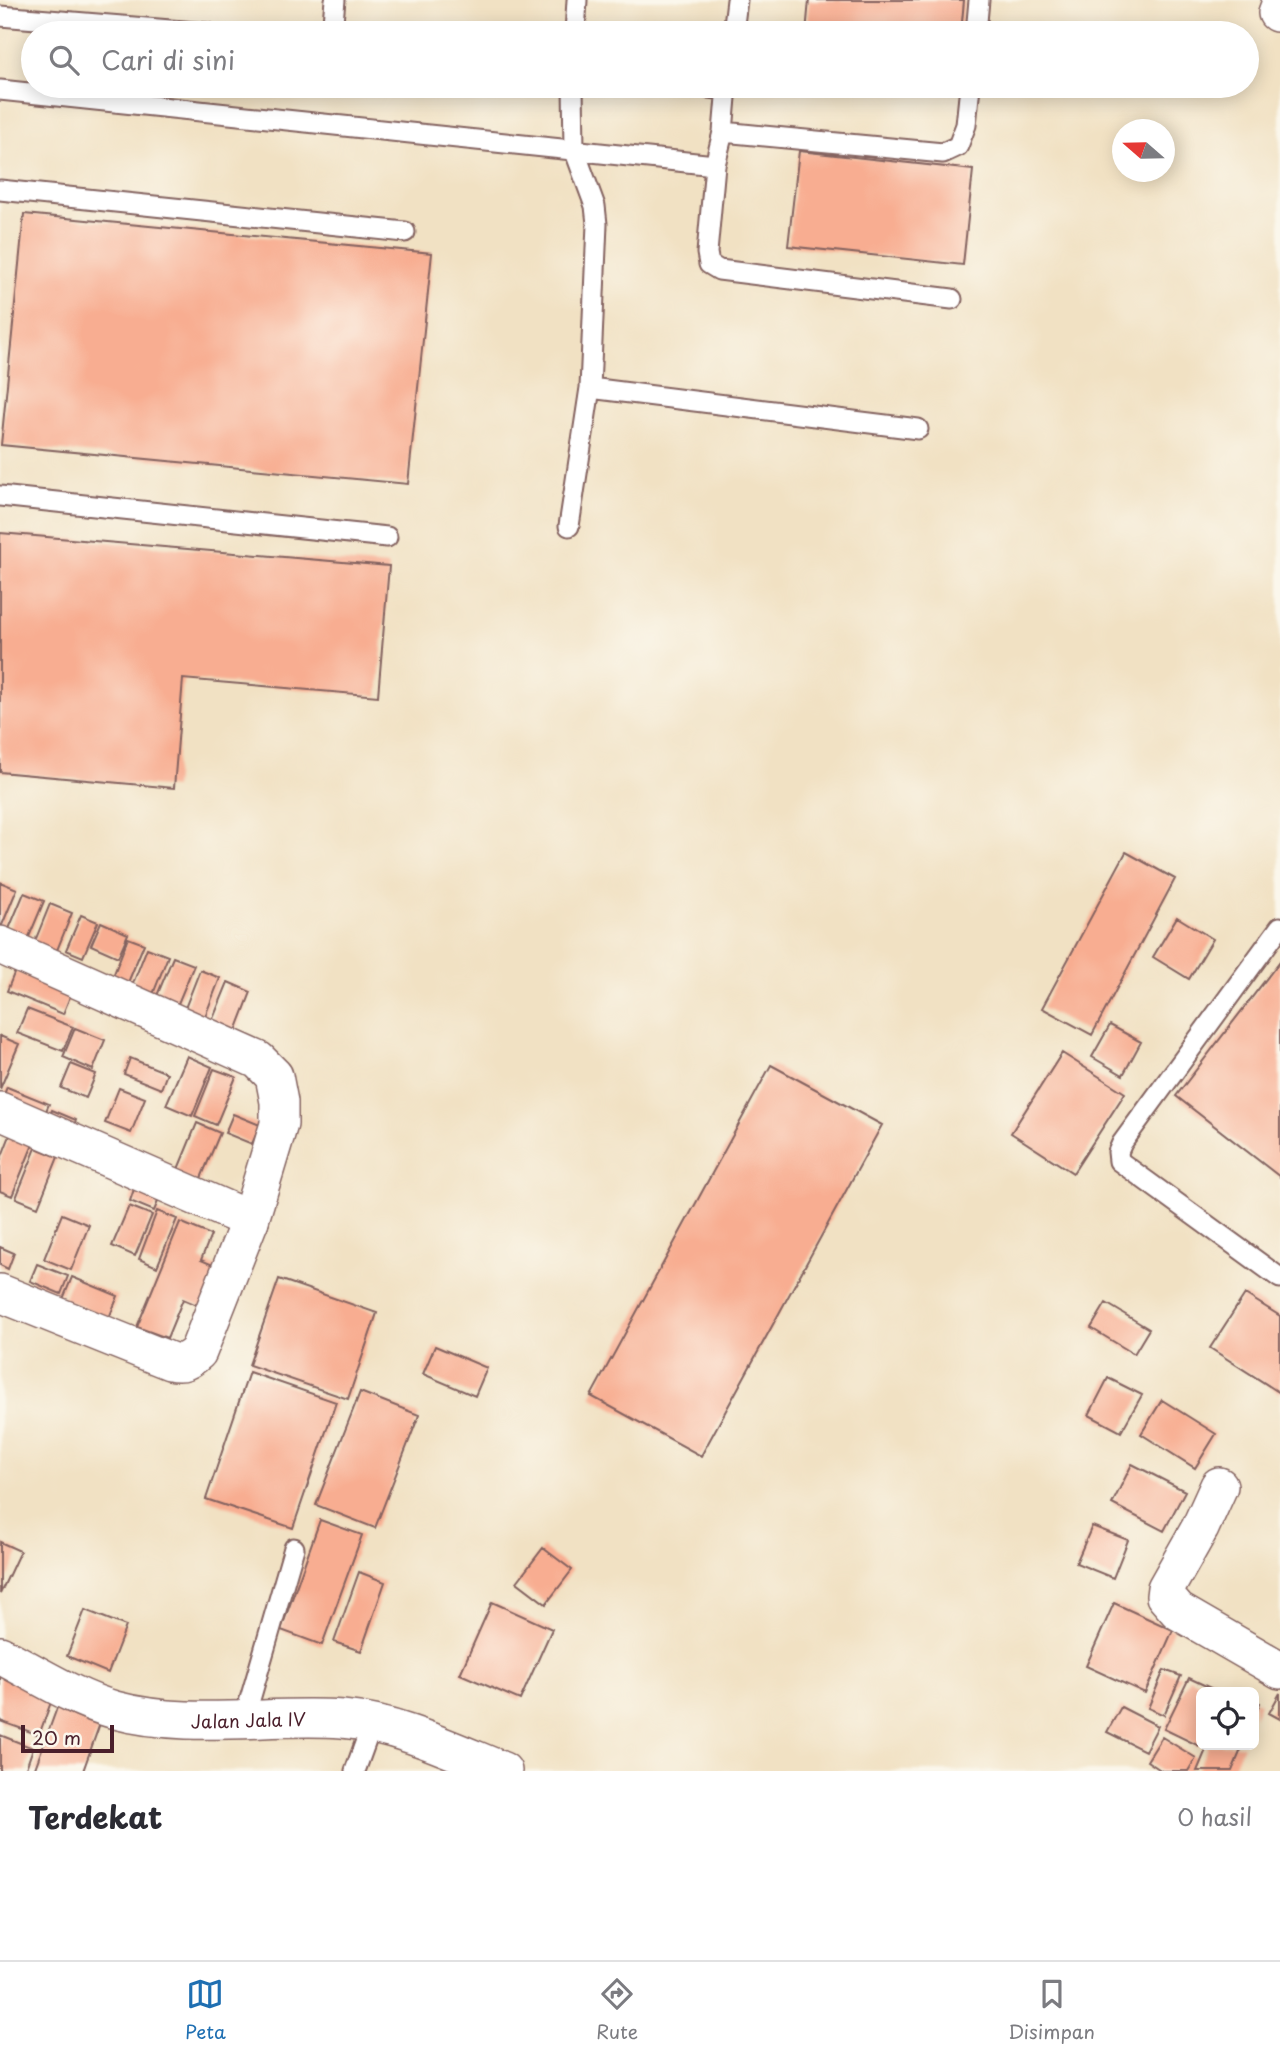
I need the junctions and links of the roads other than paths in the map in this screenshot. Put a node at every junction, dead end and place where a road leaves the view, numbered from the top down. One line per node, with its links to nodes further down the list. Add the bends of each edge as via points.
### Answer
1 (335, 0): 7 (lane)
2 (577, 0): 8 (lane)
3 (737, 0): 9 (lane)
4 (979, 0): 10 (lane)
5 (0, 16): 6 (lane)
6 (61, 21)
7 (333, 21)
8 (576, 21)
9 (734, 21)
10 (976, 21)
11 (0, 90): 12 (lane)
12 (21, 92)
13 (78, 98): 18 (lane)
14 (573, 98): 18 (lane)
15 (726, 98): 17 (lane)
16 (969, 98): 17 (lane, via 958,146 943,153)
17 (723, 132): 19 (lane)
18 (574, 149): 19 (lane); 23 (lane, via 597,224)
19 (715, 165): 22 (lane, via 707,253 709,264 719,270)
20 (0, 190): 21 (lane)
21 (405, 232)
22 (952, 299)
23 (590, 388): 24 (lane); 26 (lane)
24 (918, 429)
25 (0, 496): 27 (lane)
26 (569, 526)
27 (387, 537)
28 (1280, 927): 32 (lane, via 1118,1152 1119,1161)
29 (0, 945): 31 (street, via 258,1060 274,1076 279,1124)
30 (0, 1111): 31 (street)
31 (250, 1220): 33 (street, via 198,1352 181,1363)
32 (1280, 1278)
33 (0, 1293)
34 (1219, 1486): 37 (street, via 1166,1596 1178,1611)
35 (294, 1548): 38 (lane)
36 (0, 1655): 38 (street, Jalan Jala IV, via 116,1710 169,1718)
37 (1280, 1670)
38 (244, 1720): 39 (street, Jalan Jala IV, via 320,1718)
39 (372, 1724): 40 (lane); 41 (street, Jalan Jala IV)
40 (355, 1771)
41 (503, 1771)

